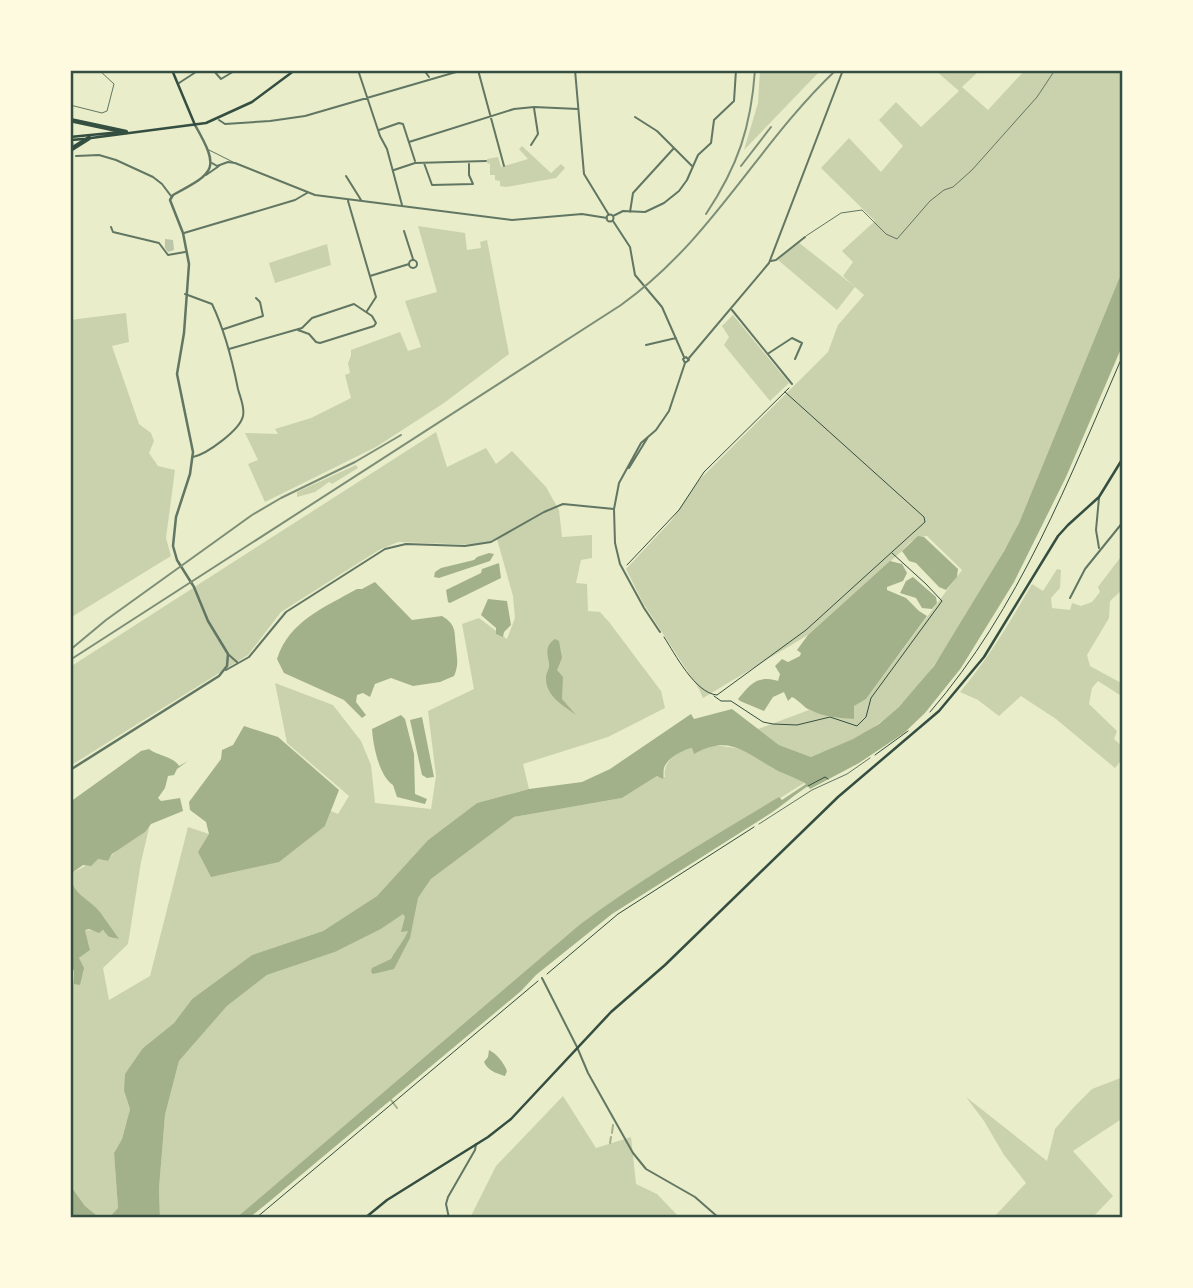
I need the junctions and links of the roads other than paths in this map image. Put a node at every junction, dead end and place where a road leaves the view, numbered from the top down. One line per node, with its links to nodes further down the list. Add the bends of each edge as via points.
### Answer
1 (99, 70): 19 (lane, via 114,84 107,111)
2 (172, 70): 17 (main road)
3 (199, 70): 17 (street)
4 (213, 70): 5 (street, via 221,79)
5 (236, 70)
6 (295, 70): 24 (main road, via 252,102)
7 (358, 70): 18 (street)
8 (424, 70): 16 (street)
9 (463, 70): 15 (street)
10 (478, 70): 22 (street)
11 (575, 70): 21 (street)
12 (736, 70): 46 (street, via 734,101 714,120 711,143)
13 (843, 70): 65 (street)
14 (1055, 70): 62 (lane, via 972,170 930,201 897,239 862,210 841,213)
15 (452, 71): 16 (street)
16 (430, 78): 18 (street)
17 (178, 84): 26 (main road)
18 (368, 97): 24 (street, via 287,119 225,124); 27 (street)
19 (70, 105)
20 (534, 107): 21 (street); 22 (street); 33 (street, via 538,134)
21 (578, 109): 56 (street, via 584,174)
22 (490, 115): 32 (street); 45 (street)
23 (635, 117): 34 (street)
24 (218, 119): 26 (main road)
25 (70, 120): 29 (highway)
26 (195, 125): 28 (main road); 35 (street)
27 (379, 130): 32 (street, via 403,124); 47 (street)
28 (139, 131): 29 (main road); 31 (main road)
29 (126, 132): 30 (main road)
30 (70, 138): 31 (main road)
31 (89, 138): 36 (highway)
32 (409, 142): 43 (street)
33 (531, 145)
34 (674, 148): 46 (street); 55 (street, via 633,193)
35 (207, 149): 41 (street); 42 (lane)
36 (70, 150)
37 (76, 156): 51 (street, via 116,160 153,177)
38 (486, 161): 40 (street)
39 (424, 162): 40 (street); 40 (street, via 432,185 473,184); 43 (street)
40 (469, 162)
41 (212, 163): 44 (street); 48 (street)
42 (235, 163): 44 (street); 50 (street)
43 (415, 163): 47 (street)
44 (220, 166): 48 (street)
45 (504, 166)
46 (693, 167): 55 (street, via 669,200 645,212)
47 (392, 170): 54 (street)
48 (205, 175): 51 (street)
49 (346, 176): 53 (street)
50 (307, 193): 52 (street); 61 (street)
51 (171, 197): 61 (street)
52 (347, 199): 53 (street); 67 (street)
53 (361, 201): 54 (street)
54 (402, 206): 57 (street, via 512,220 582,214)
55 (630, 212): 56 (street)
56 (611, 215): 57 (street); 58 (street)
57 (607, 218): 58 (street)
58 (613, 221): 76 (street, via 628,244 639,280 662,307)
59 (111, 227): 63 (street, via 113,232 159,243 168,255)
60 (404, 231): 64 (street)
61 (183, 233): 63 (street)
62 (805, 237): 65 (street)
63 (187, 251): 68 (street)
64 (413, 259): 66 (street); 66 (street, via 416,266)
65 (770, 260): 70 (street)
66 (409, 264): 67 (street)
67 (370, 276): 71 (street, via 376,298)
68 (185, 294): 73 (street, via 212,304); 85 (street, via 177,374)
69 (256, 298): 73 (street, via 263,316)
70 (731, 309): 79 (street); 81 (street)
71 (366, 312): 72 (street, via 354,304); 75 (street, via 375,319 374,326 320,343)
72 (307, 323): 74 (street); 75 (street)
73 (223, 329): 78 (street)
74 (298, 330): 75 (street); 78 (street)
75 (309, 334)
76 (677, 338): 77 (street); 80 (street)
77 (646, 345)
78 (229, 349): 85 (street, via 243,418 228,436)
79 (768, 354): 82 (street, via 792,338 802,343); 84 (street)
80 (684, 357): 81 (street); 83 (street)
81 (689, 358): 83 (street)
82 (795, 359)
83 (685, 363): 88 (street, via 669,411 619,483)
84 (792, 384)
85 (192, 457): 93 (street, via 176,516 173,550)
86 (1123, 458): 87 (main road)
87 (1099, 497): 90 (street); 100 (main road, via 1058,537 984,657 955,694 922,728 838,797)
88 (614, 509): 92 (street, via 615,543 623,569); 94 (street, via 556,506 491,542 406,544 385,549 286,612)
89 (1123, 522): 90 (street)
90 (1099, 549): 91 (street)
91 (1070, 598)
92 (660, 632)
93 (228, 654): 94 (street); 95 (street)
94 (239, 663): 95 (street)
95 (225, 671): 97 (street)
96 (871, 758): 98 (lane)
97 (70, 770)
98 (759, 824)
99 (542, 978): 100 (street)
100 (577, 1047): 101 (main road, via 511,1119); 106 (street, via 638,1159)
101 (476, 1144): 102 (main road); 103 (street)
102 (469, 1149): 103 (street); 104 (main road)
103 (472, 1155): 105 (street, via 448,1197)
104 (365, 1218)
105 (449, 1218)
106 (719, 1218)

